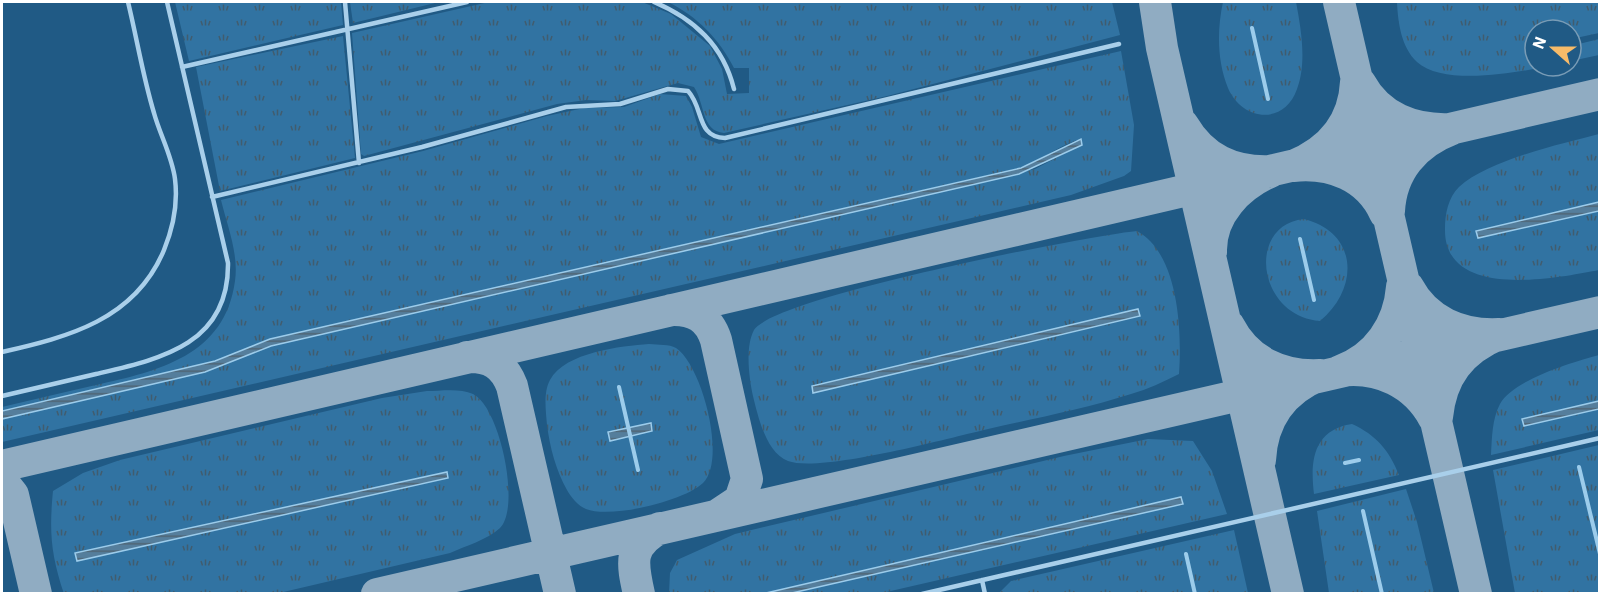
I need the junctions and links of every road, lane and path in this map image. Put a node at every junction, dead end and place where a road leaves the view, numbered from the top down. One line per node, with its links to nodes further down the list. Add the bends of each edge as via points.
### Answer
1 (128, 2): 12 (lane, via 153,111 175,180 175,211 168,242 144,286 114,314 70,335)
2 (166, 2): 8 (lane)
3 (345, 2): 6 (lane)
4 (467, 2): 6 (lane)
5 (654, 2): 9 (lane, via 685,18 712,41 730,71)
6 (347, 29): 8 (lane); 10 (lane)
7 (1119, 44): 10 (lane, via 725,138 705,131 693,96 675,88 620,104 566,107)
8 (182, 67): 11 (lane)
9 (734, 89)
10 (359, 163): 11 (lane)
11 (212, 197): 13 (lane, via 228,273 219,305 200,334 177,351 155,360)
12 (2, 352)
13 (2, 396)
14 (1599, 438): 15 (lane)
15 (982, 580): 16 (lane); 17 (lane)
16 (922, 594)
17 (985, 594)

